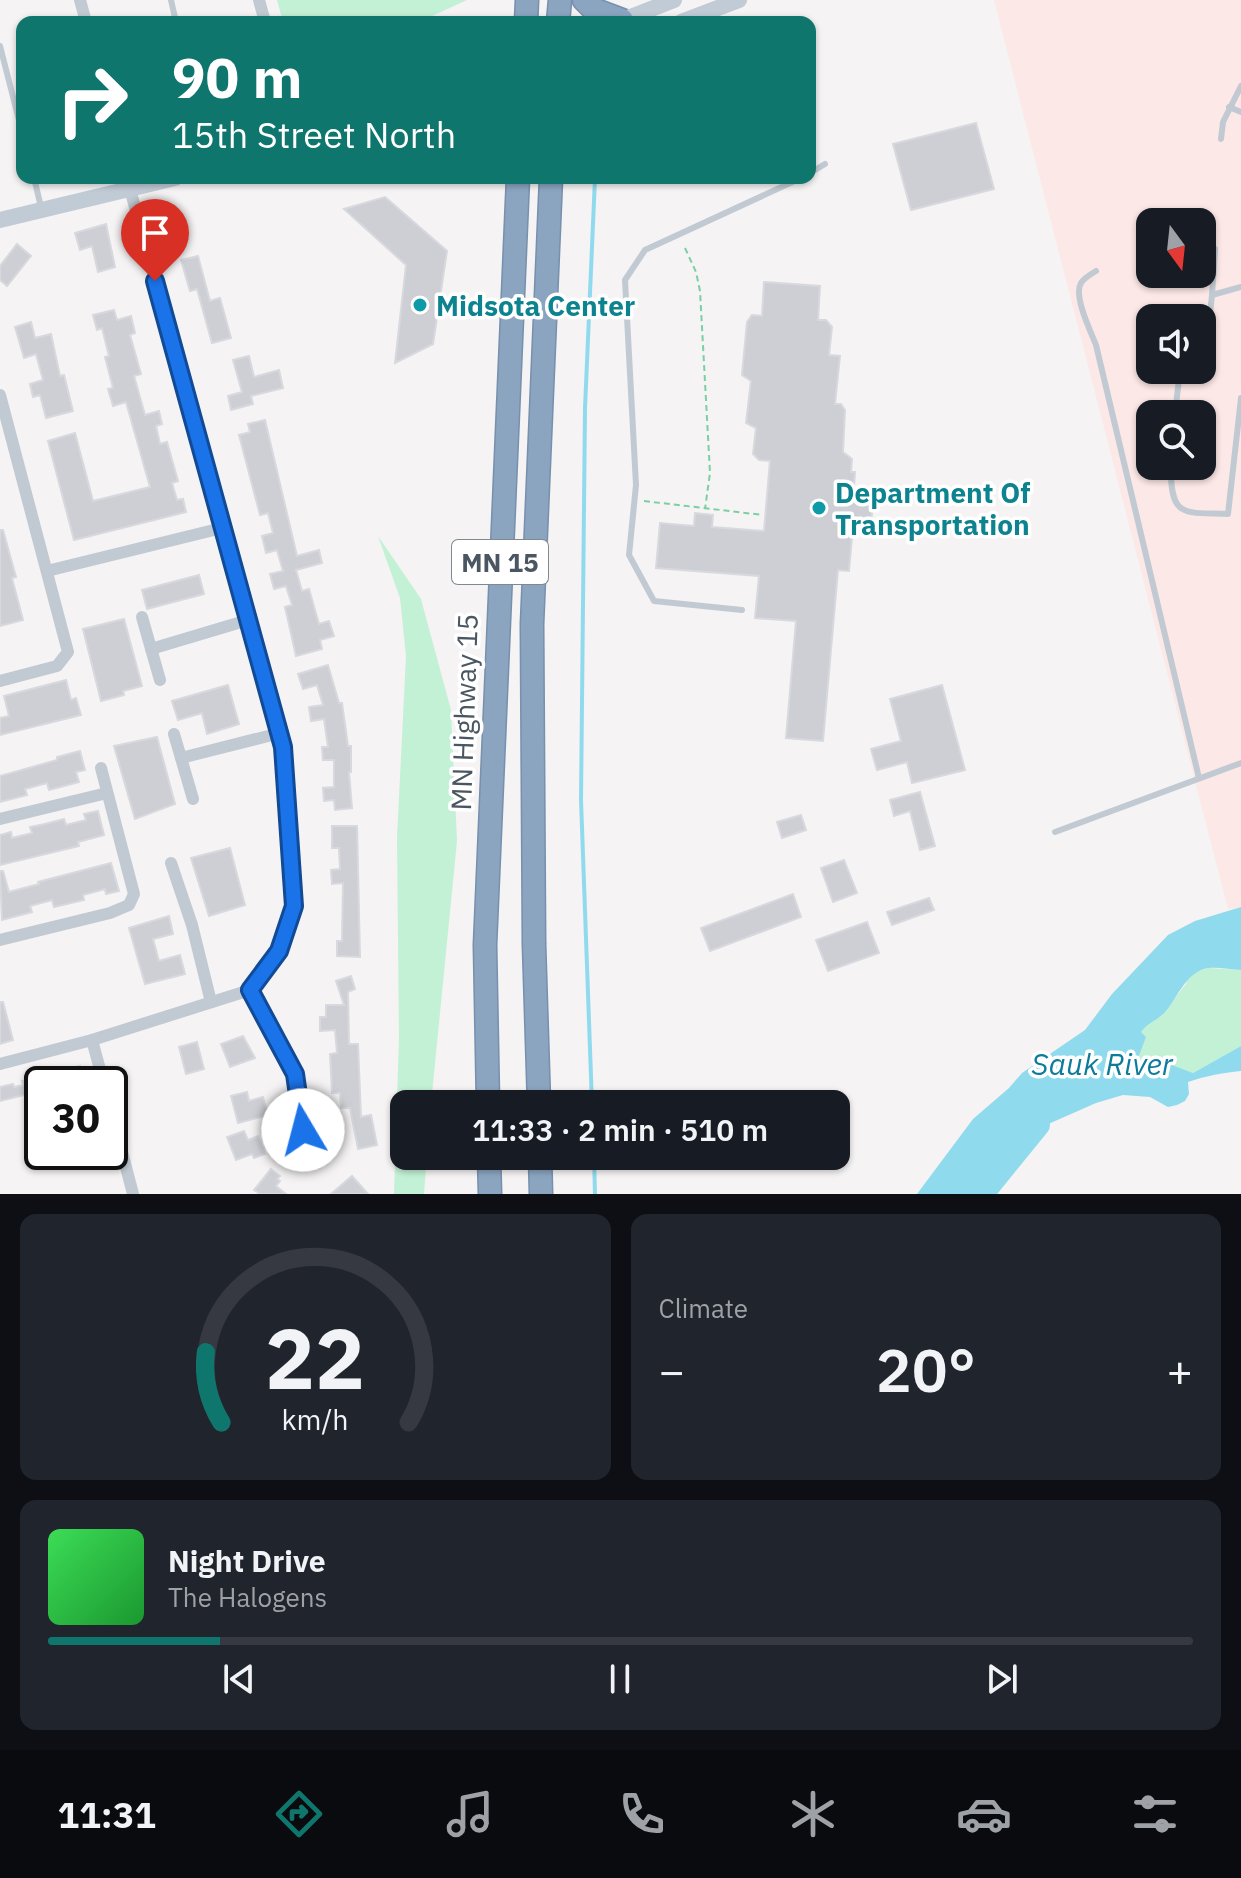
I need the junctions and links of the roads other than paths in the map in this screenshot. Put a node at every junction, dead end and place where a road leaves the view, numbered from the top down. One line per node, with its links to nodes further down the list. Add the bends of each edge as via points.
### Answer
1 (584, 0): 4 (highway)
2 (674, 0): 5 (street)
3 (739, 0): 6 (street)
4 (609, 16)
5 (633, 16)
6 (697, 16)
7 (0, 46): 10 (lane)
8 (1241, 86): 9 (lane)
9 (1229, 107): 11 (lane); 12 (lane)
10 (16, 109)
11 (1241, 112)
12 (1221, 139)
13 (825, 164): 14 (lane)
14 (816, 169)
15 (36, 184): 21 (lane)
16 (129, 184): 21 (street); 32 (street)
17 (503, 184): 28 (highway)
18 (518, 184): 28 (highway, MN Highway 15 / MN 15)
19 (551, 184): 58 (highway, MN 15, via 532,624)
20 (788, 184): 34 (lane, via 645,250 625,280 635,497 629,555 654,601)
21 (42, 210): 22 (street)
22 (0, 220)
23 (1096, 271): 45 (lane, via 1081,282 1079,299 1096,345)
24 (1241, 287): 26 (lane)
25 (1212, 288): 26 (lane)
26 (1212, 295): 27 (lane)
27 (1211, 304)
28 (509, 378): 57 (highway, MN Highway 15 / MN 15, via 485,945)
29 (0, 395): 33 (street)
30 (1241, 398): 31 (lane, via 1228,514 1179,509)
31 (1172, 480)
32 (222, 528): 33 (street); 36 (street)
33 (47, 571): 39 (street, via 68,652 57,666)
34 (742, 610)
35 (142, 617): 37 (street)
36 (248, 620): 37 (street); 40 (street)
37 (151, 649): 38 (street)
38 (160, 680)
39 (0, 681)
40 (280, 733): 42 (street); 52 (street, via 294,906 279,951)
41 (174, 734): 42 (street)
42 (181, 758): 47 (street)
43 (1241, 763): 45 (lane)
44 (101, 768): 46 (street)
45 (1199, 778): 49 (lane)
46 (107, 793): 48 (street); 51 (street, via 134,894 129,905)
47 (193, 799)
48 (0, 819)
49 (1055, 832)
50 (171, 863): 53 (street)
51 (0, 940)
52 (250, 990): 53 (street); 59 (street, via 295,1074)
53 (211, 1002): 54 (street)
54 (92, 1040): 55 (street); 56 (street)
55 (0, 1064)
56 (99, 1066)
57 (488, 1090)
58 (539, 1090)
59 (303, 1130)
60 (127, 1170): 63 (street)
61 (489, 1170): 64 (highway)
62 (540, 1170): 65 (highway)
63 (133, 1194)
64 (490, 1194)
65 (541, 1194)

